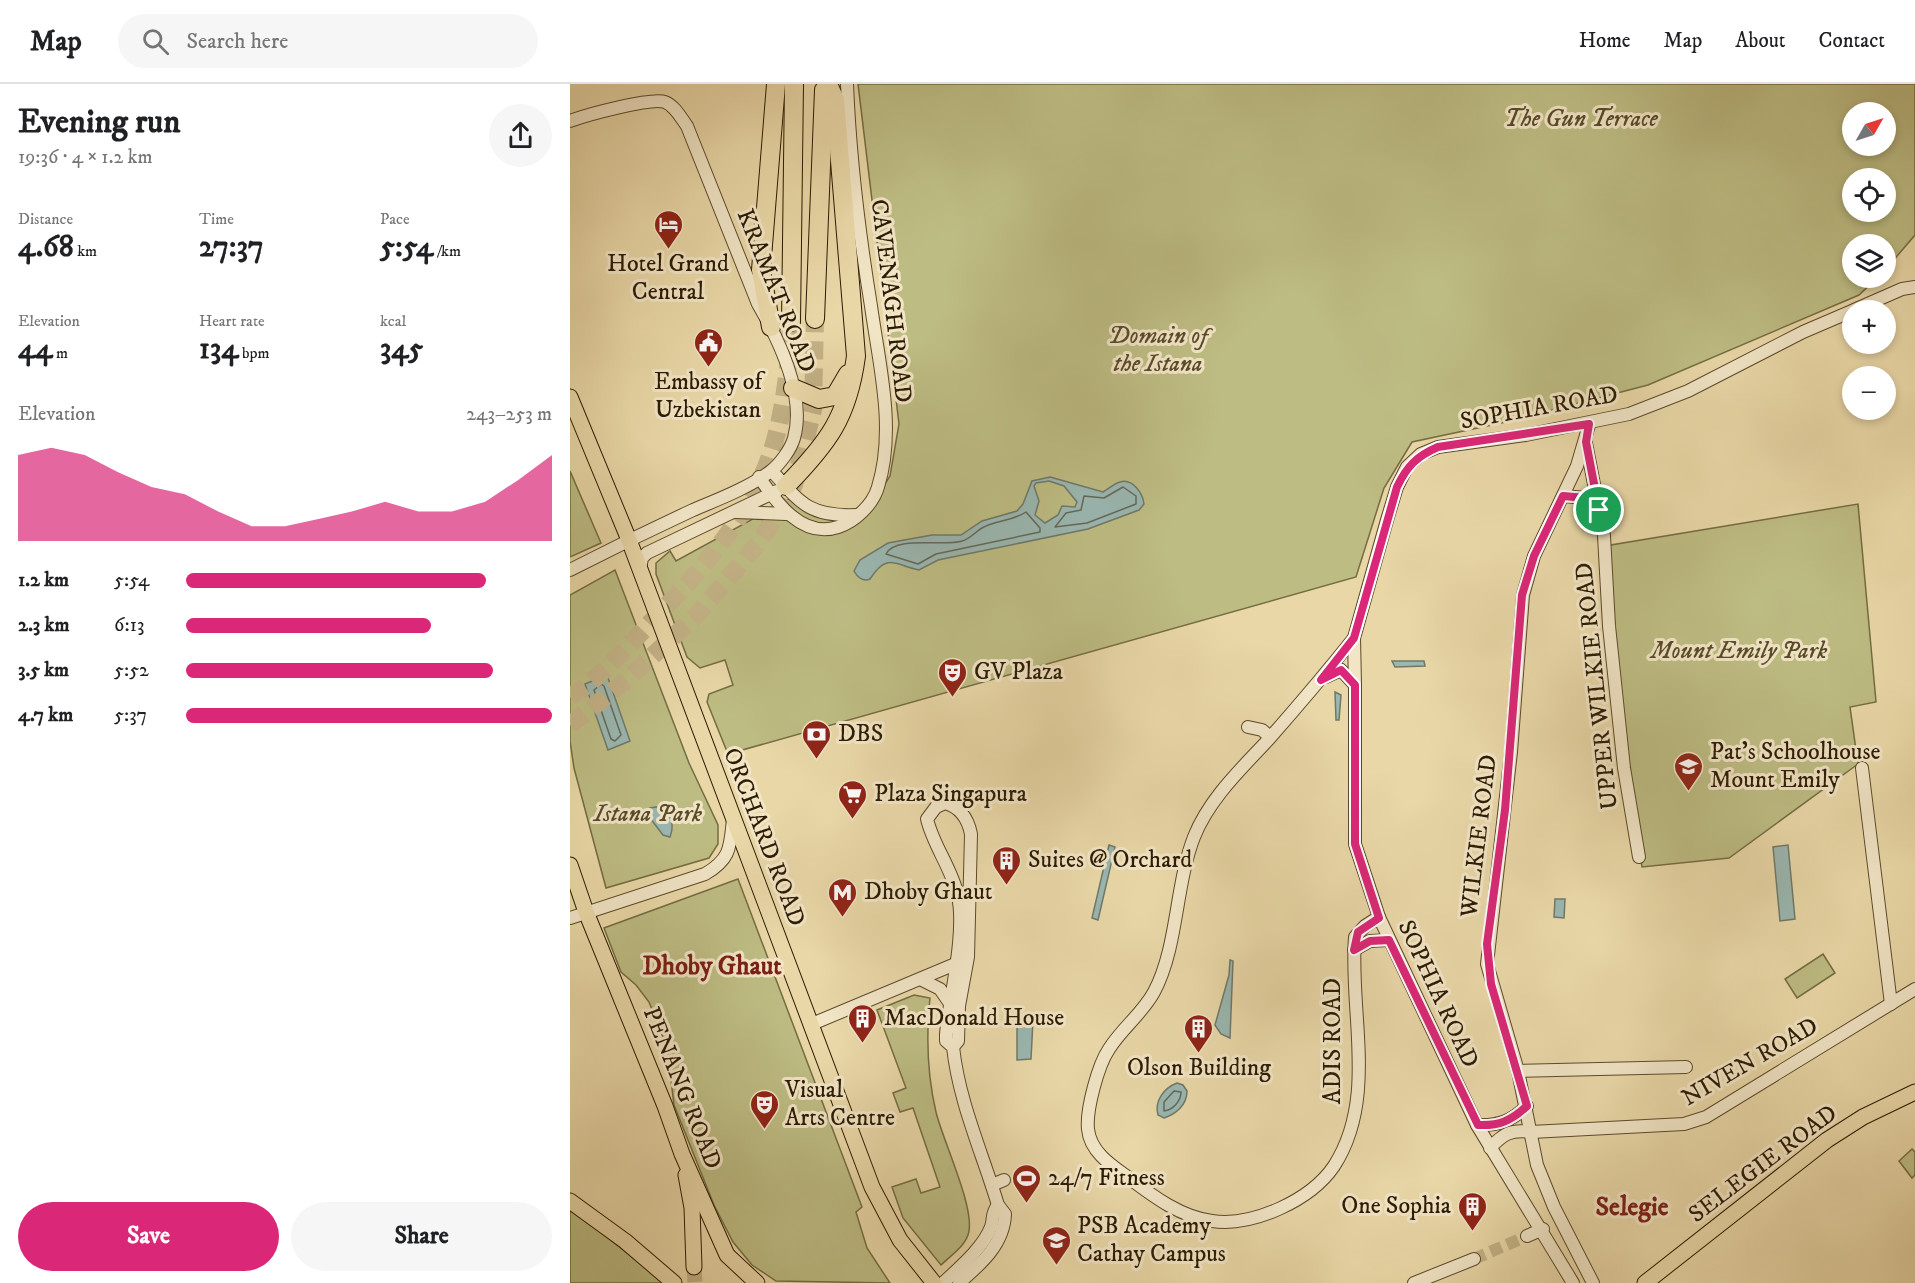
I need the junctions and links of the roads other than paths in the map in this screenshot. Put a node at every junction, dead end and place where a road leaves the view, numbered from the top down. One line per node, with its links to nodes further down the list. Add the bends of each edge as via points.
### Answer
1 (776, 84): 11 (highway, via 761,270)
2 (794, 84): 10 (highway)
3 (826, 84): 9 (highway); 12 (highway, via 835,100)
4 (847, 84): 24 (street, CAVENAGH ROAD, via 852,166 884,402 884,449 878,488)
5 (570, 121): 11 (street, KRAMAT ROAD, via 656,100 669,104 687,126 758,304)
6 (1915, 287): 7 (street, SOPHIA ROAD)
7 (1878, 300)
8 (1842, 316): 15 (street, SOPHIA ROAD, via 1673,398)
9 (815, 319)
10 (790, 322)
11 (771, 327): 13 (street, KRAMAT ROAD)
12 (856, 356): 13 (highway, via 835,396 819,399); 19 (highway, via 851,390 833,430 816,456)
13 (793, 388): 17 (street, KRAMAT ROAD, via 794,438)
14 (570, 397): 25 (main road, ORCHARD ROAD)
15 (1589, 424): 16 (street, WILKIE ROAD); 28 (street, SOPHIA ROAD, via 1438,447 1421,454 1407,467 1397,487)
16 (1586, 442): 20 (street, WILKIE ROAD); 21 (street, UPPER WILKIE ROAD)
17 (771, 471): 18 (street); 19 (street, CAVENAGH ROAD)
18 (759, 477): 19 (street, CAVENAGH ROAD); 25 (street)
19 (778, 490): 22 (street); 23 (street, CAVENAGH ROAD); 24 (street, CAVENAGH ROAD, via 827,515)
20 (1563, 496): 21 (street, via 1586,498); 51 (street, WILKIE ROAD, via 1534,556 1522,595 1505,810 1487,944 1491,984)
21 (1599, 510): 35 (street, UPPER WILKIE ROAD, via 1624,768)
22 (735, 512): 23 (street); 27 (street, via 647,553)
23 (786, 514): 24 (street, CAVENAGH ROAD, via 822,530 845,525)
24 (857, 515)
25 (629, 540): 26 (street); 27 (main road, ORCHARD ROAD)
26 (570, 570)
27 (640, 572): 34 (main road, ORCHARD ROAD)
28 (1354, 638): 29 (street); 30 (street, SOPHIA ROAD)
29 (1321, 680): 30 (street, via 1341,670); 32 (street)
30 (1355, 690): 39 (street, SOPHIA ROAD, via 1355,844)
31 (1248, 727): 32 (street, via 1262,730)
32 (1270, 737): 41 (street, ADIS ROAD, via 1213,803 1194,837 1180,880 1164,970 1145,1006 1103,1059 1088,1113 1088,1131 1106,1161 1158,1200 1198,1218 1232,1221 1272,1212 1301,1198 1333,1166 1351,1133 1356,1110)
33 (1862, 768): 47 (street)
34 (733, 819): 37 (street, via 730,848 718,867); 48 (main road, ORCHARD ROAD)
35 (1639, 857)
36 (570, 865): 37 (main road, PENANG ROAD)
37 (586, 912): 38 (street); 57 (main road, PENANG ROAD)
38 (570, 918)
39 (1379, 918): 40 (street, SOPHIA ROAD); 41 (street, ADIS ROAD, via 1358,932)
40 (1389, 940): 41 (street, ADIS ROAD, via 1370,941); 54 (street, SOPHIA ROAD)
41 (1354, 950)
42 (968, 957): 43 (street); 43 (street, via 972,834 958,808 945,803 929,813 929,825 958,896); 49 (street, via 959,1006 958,1041)
43 (955, 965): 44 (street); 46 (street)
44 (922, 980): 46 (street, via 940,989); 48 (street)
45 (1915, 989): 47 (street, NIVEN ROAD)
46 (949, 1002): 49 (street, via 946,1041)
47 (1891, 1004): 55 (street, NIVEN ROAD, via 1706,1117 1684,1124)
48 (812, 1024): 66 (main road, ORCHARD ROAD, via 872,1187 900,1240)
49 (953, 1047): 59 (street, via 960,1091 998,1183)
50 (1686, 1067): 51 (street)
51 (1518, 1071): 53 (street, WILKIE ROAD)
52 (1915, 1092): 72 (main road, SELEGIE ROAD, via 1827,1140)
53 (1527, 1106): 54 (street, via 1507,1122); 55 (street, WILKIE ROAD)
54 (1478, 1125): 56 (street, SOPHIA ROAD)
55 (1531, 1132): 56 (street, NIVEN ROAD, via 1508,1132); 71 (street, WILKIE ROAD, via 1546,1191)
56 (1490, 1148): 60 (street, SOPHIA ROAD)
57 (682, 1154): 63 (main road, via 692,1208); 65 (main road, PENANG ROAD, via 728,1255)
58 (570, 1201): 64 (main road)
59 (998, 1205): 67 (street, via 983,1241); 68 (street, via 1005,1214 1005,1230 995,1247)
60 (1543, 1229): 61 (street); 70 (street, SOPHIA ROAD)
61 (1527, 1236)
62 (1474, 1259): 69 (street)
63 (694, 1267)
64 (674, 1283)
65 (757, 1283)
66 (934, 1283)
67 (943, 1283)
68 (959, 1283)
69 (1414, 1283)
70 (1574, 1283)
71 (1593, 1283)
72 (1645, 1283)

